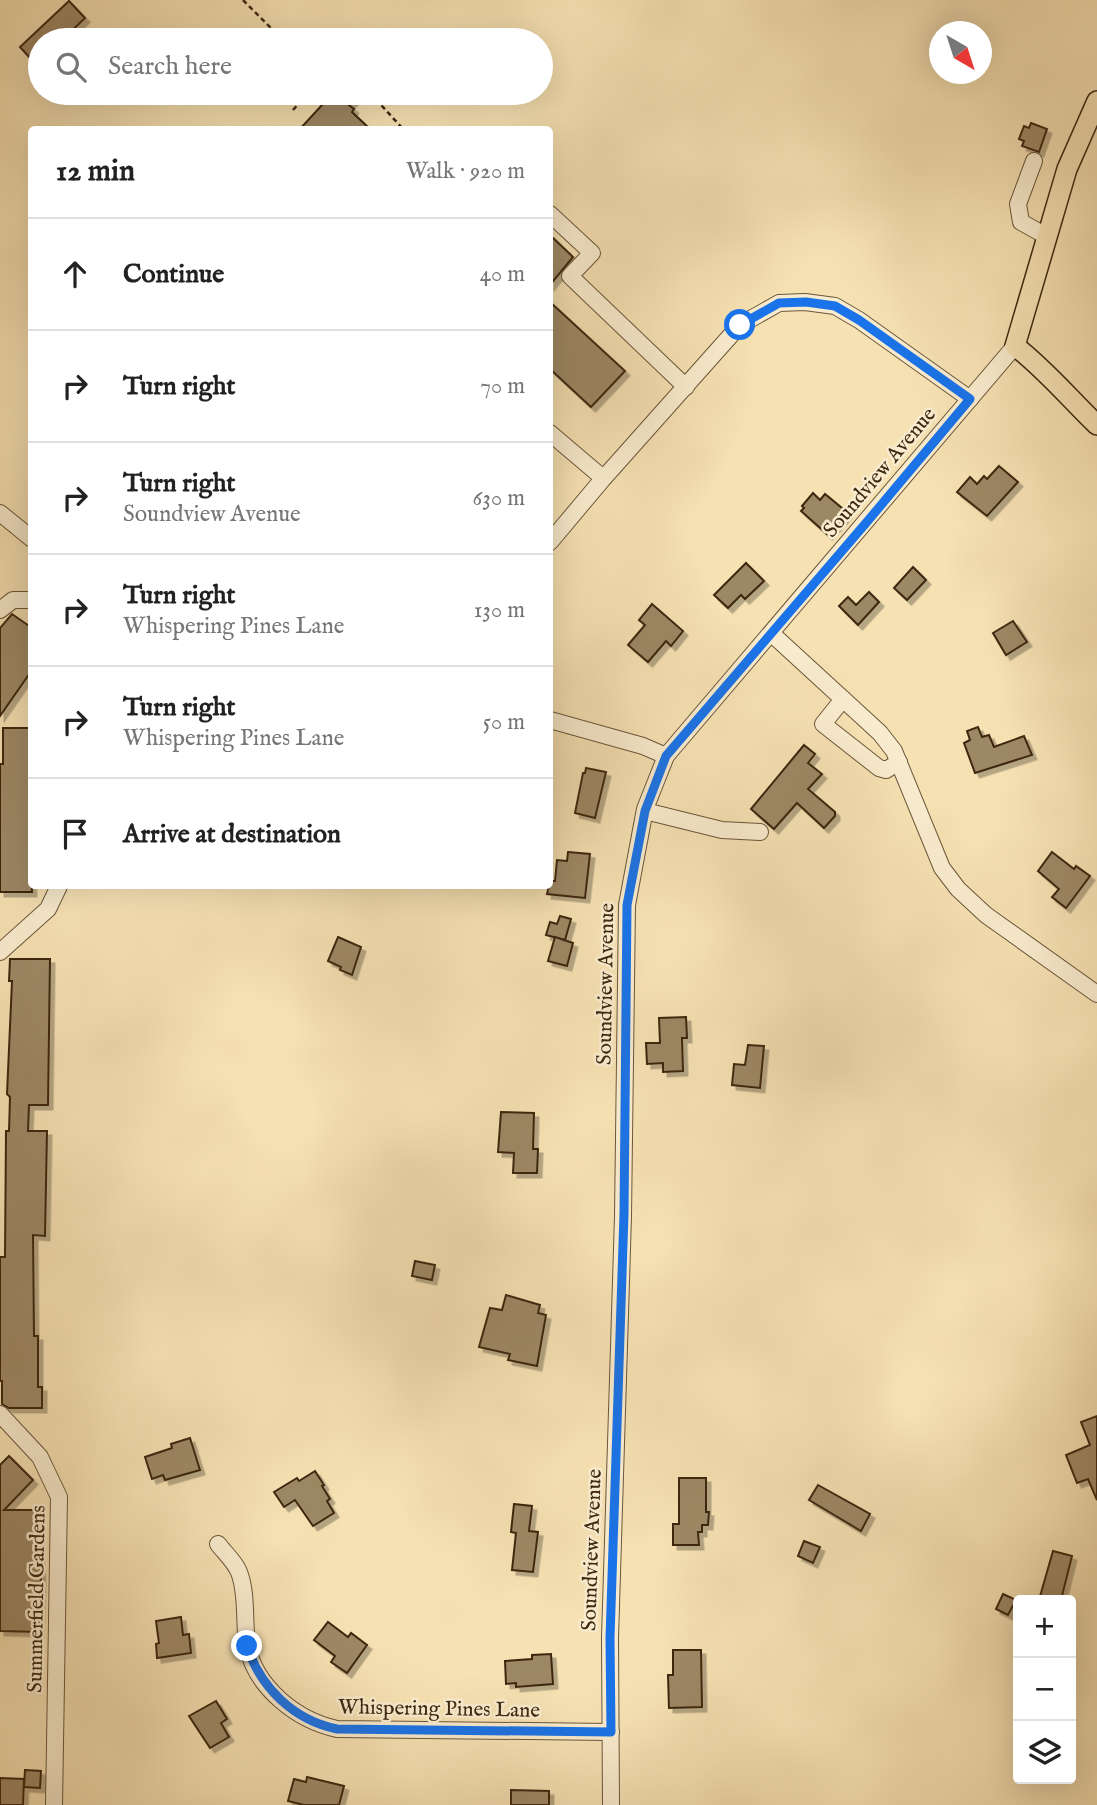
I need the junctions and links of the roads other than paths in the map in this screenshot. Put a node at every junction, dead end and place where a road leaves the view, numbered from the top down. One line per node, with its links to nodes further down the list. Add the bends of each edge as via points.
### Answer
1 (1097, 101): 4 (main road, Soundview Avenue, via 1068,169)
2 (1034, 161): 4 (street, via 1018,204 1021,222)
3 (553, 217): 6 (street, via 592,253 570,276)
4 (1048, 237): 5 (main road, Soundview Avenue)
5 (1015, 346): 7 (street, Soundview Avenue); 8 (main road)
6 (686, 387): 7 (street, via 740,325 779,303 806,302 835,306 859,320); 10 (street)
7 (970, 399): 16 (street, Soundview Avenue)
8 (1097, 425)
9 (553, 436): 10 (street)
10 (603, 478): 13 (street)
11 (0, 513): 12 (street)
12 (28, 536)
13 (553, 538)
14 (28, 600): 15 (street, via 13,600)
15 (0, 610)
16 (772, 634): 17 (street); 19 (street, Soundview Avenue)
17 (843, 699): 20 (street, via 880,733); 20 (street, via 823,724 879,768 886,770)
18 (553, 721): 19 (street)
19 (666, 756): 21 (street, Soundview Avenue)
20 (899, 762): 25 (street, via 942,868 958,889 986,915)
21 (645, 811): 22 (street, via 723,830); 28 (street, Soundview Avenue, via 627,905)
22 (760, 832)
23 (58, 889): 24 (street, via 48,909)
24 (0, 952)
25 (1097, 994)
26 (0, 1414): 29 (street, Summerfield Gardens, via 40,1457 59,1497)
27 (218, 1544): 28 (street, Whispering Pines Lane, via 240,1574 247,1646 260,1676 281,1700 319,1725 337,1729)
28 (611, 1732): 30 (street, Soundview Avenue)
29 (54, 1805)
30 (611, 1805)

